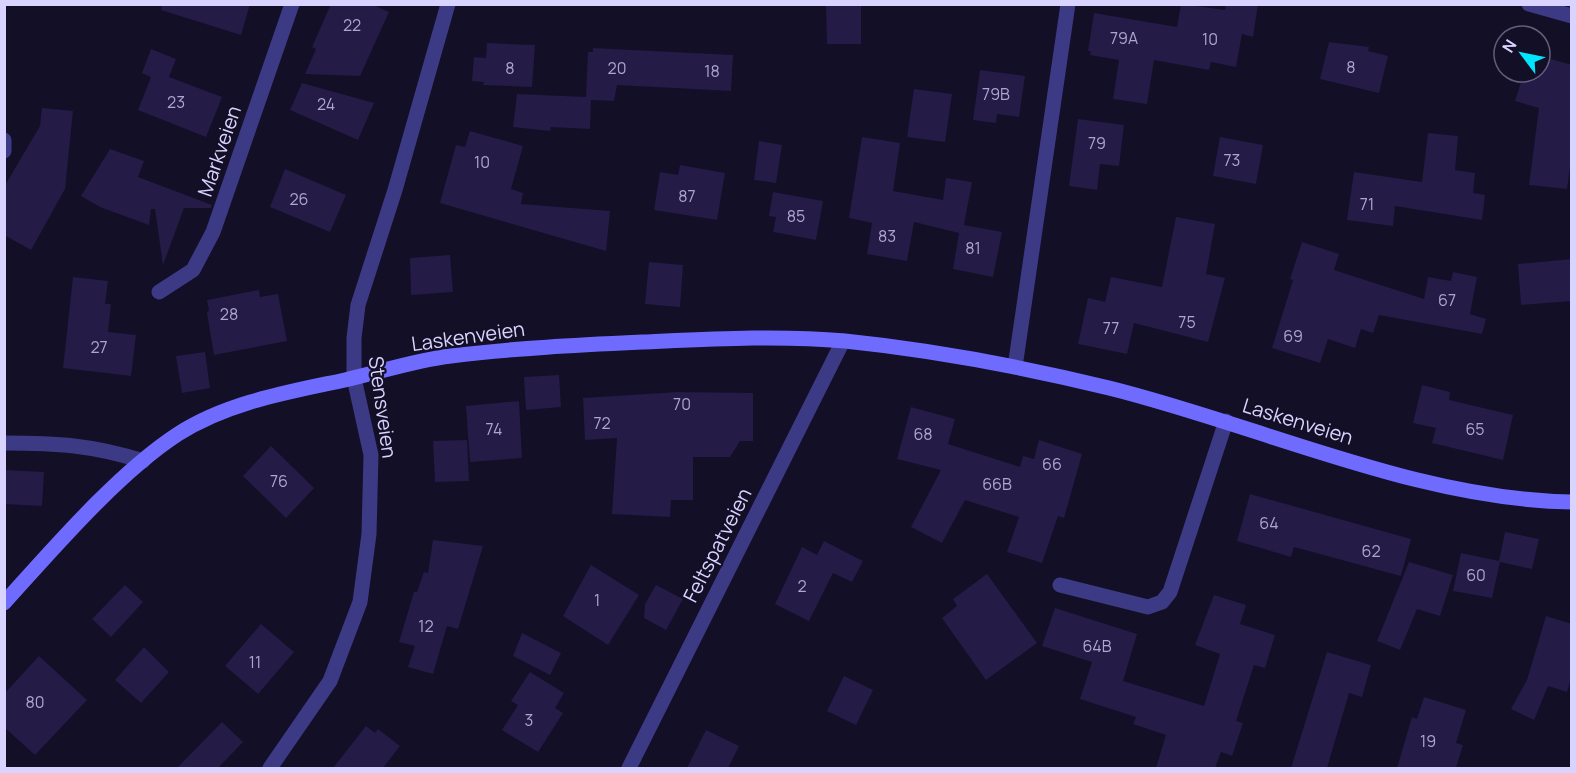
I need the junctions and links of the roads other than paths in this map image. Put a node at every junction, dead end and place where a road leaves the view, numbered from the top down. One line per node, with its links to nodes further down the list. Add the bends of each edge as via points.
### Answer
1 (292, 4): 8 (street, Markveien, via 213,232 193,270)
2 (447, 4): 11 (street, Stensveien, via 358,305)
3 (1068, 4): 10 (street)
4 (1529, 4): 5 (street)
5 (1572, 16)
6 (4, 140): 7 (street)
7 (4, 151)
8 (159, 292)
9 (843, 341): 10 (street, Laskenveien); 11 (street, Laskenveien, via 730,338 551,347 447,356); 19 (street, Feltspatveien)
10 (1015, 367): 12 (street, Laskenveien, via 1112,388)
11 (354, 378): 14 (street, Laskenveien, via 260,399 209,418); 18 (street, Stensveien, via 371,454 369,534 360,602 330,681)
12 (1226, 421): 15 (street, Laskenveien, via 1465,492 1528,501); 16 (street, via 1170,592 1162,602 1148,607)
13 (4, 443): 14 (street, via 103,449)
14 (143, 461): 17 (street, Laskenveien)
15 (1572, 502)
16 (1060, 585)
17 (4, 603)
18 (270, 768)
19 (629, 768)

